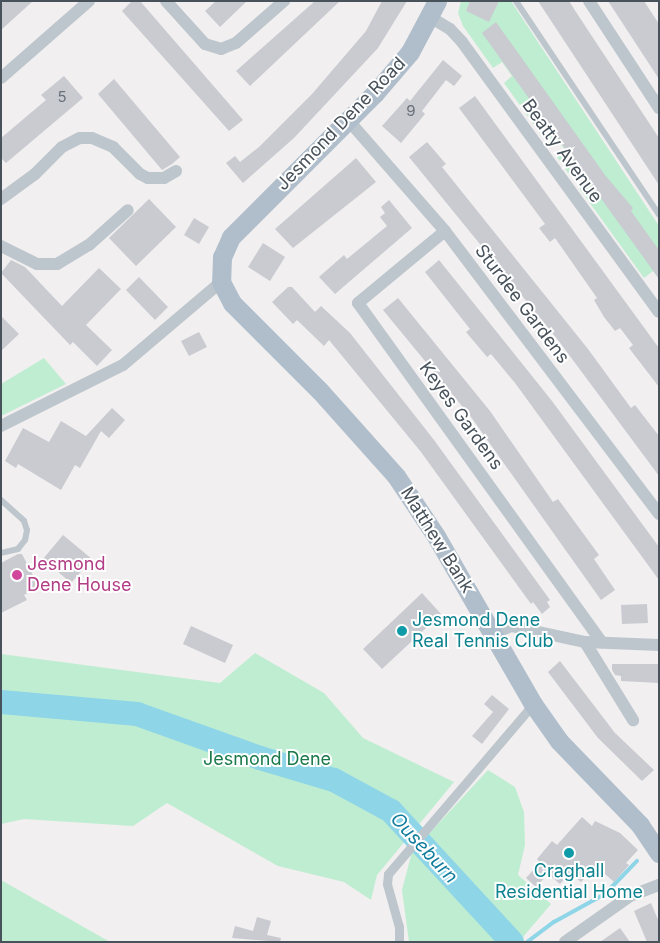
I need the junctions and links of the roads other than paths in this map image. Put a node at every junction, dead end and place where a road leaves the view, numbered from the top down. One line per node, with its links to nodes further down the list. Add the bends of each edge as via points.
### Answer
1 (89, 1): 7 (street)
2 (166, 1): 3 (street, via 205,44 221,49 236,43)
3 (284, 1)
4 (516, 1): 13 (lane)
5 (589, 1): 8 (street)
6 (434, 9): 9 (main road, Jesmond Dene Road, via 395,70); 17 (street, Beatty Avenue, via 462,42)
7 (1, 78)
8 (659, 108)
9 (349, 121): 14 (street, Sturdee Gardens); 16 (main road, Jesmond Dene Road, via 231,237 222,257)
10 (176, 171): 11 (street, via 164,178 148,178 113,147 92,138 80,138 62,147 40,170)
11 (1, 199)
12 (128, 210): 15 (street, via 90,245 57,264 37,264)
13 (659, 215)
14 (445, 231): 20 (street, Sturdee Gardens); 24 (street, Keyes Gardens, via 358,303)
15 (1, 246)
16 (221, 282): 18 (street, via 123,365); 22 (main road, Matthew Bank, via 232,302 320,391 396,476 436,536)
17 (659, 312)
18 (1, 426)
19 (1, 500): 21 (lane, via 24,521 27,530 18,549)
20 (659, 514)
21 (1, 553)
22 (493, 634): 23 (street, via 512,626); 26 (main road, Matthew Bank)
23 (585, 642): 24 (street); 27 (street)
24 (602, 642): 25 (street)
25 (659, 645)
26 (533, 704): 28 (main road, Matthew Bank, via 559,741 640,825); 30 (street, via 394,865 387,884 399,927)
27 (633, 720)
28 (659, 853)
29 (659, 885): 31 (street, via 630,896)
30 (399, 942)
31 (565, 942)

